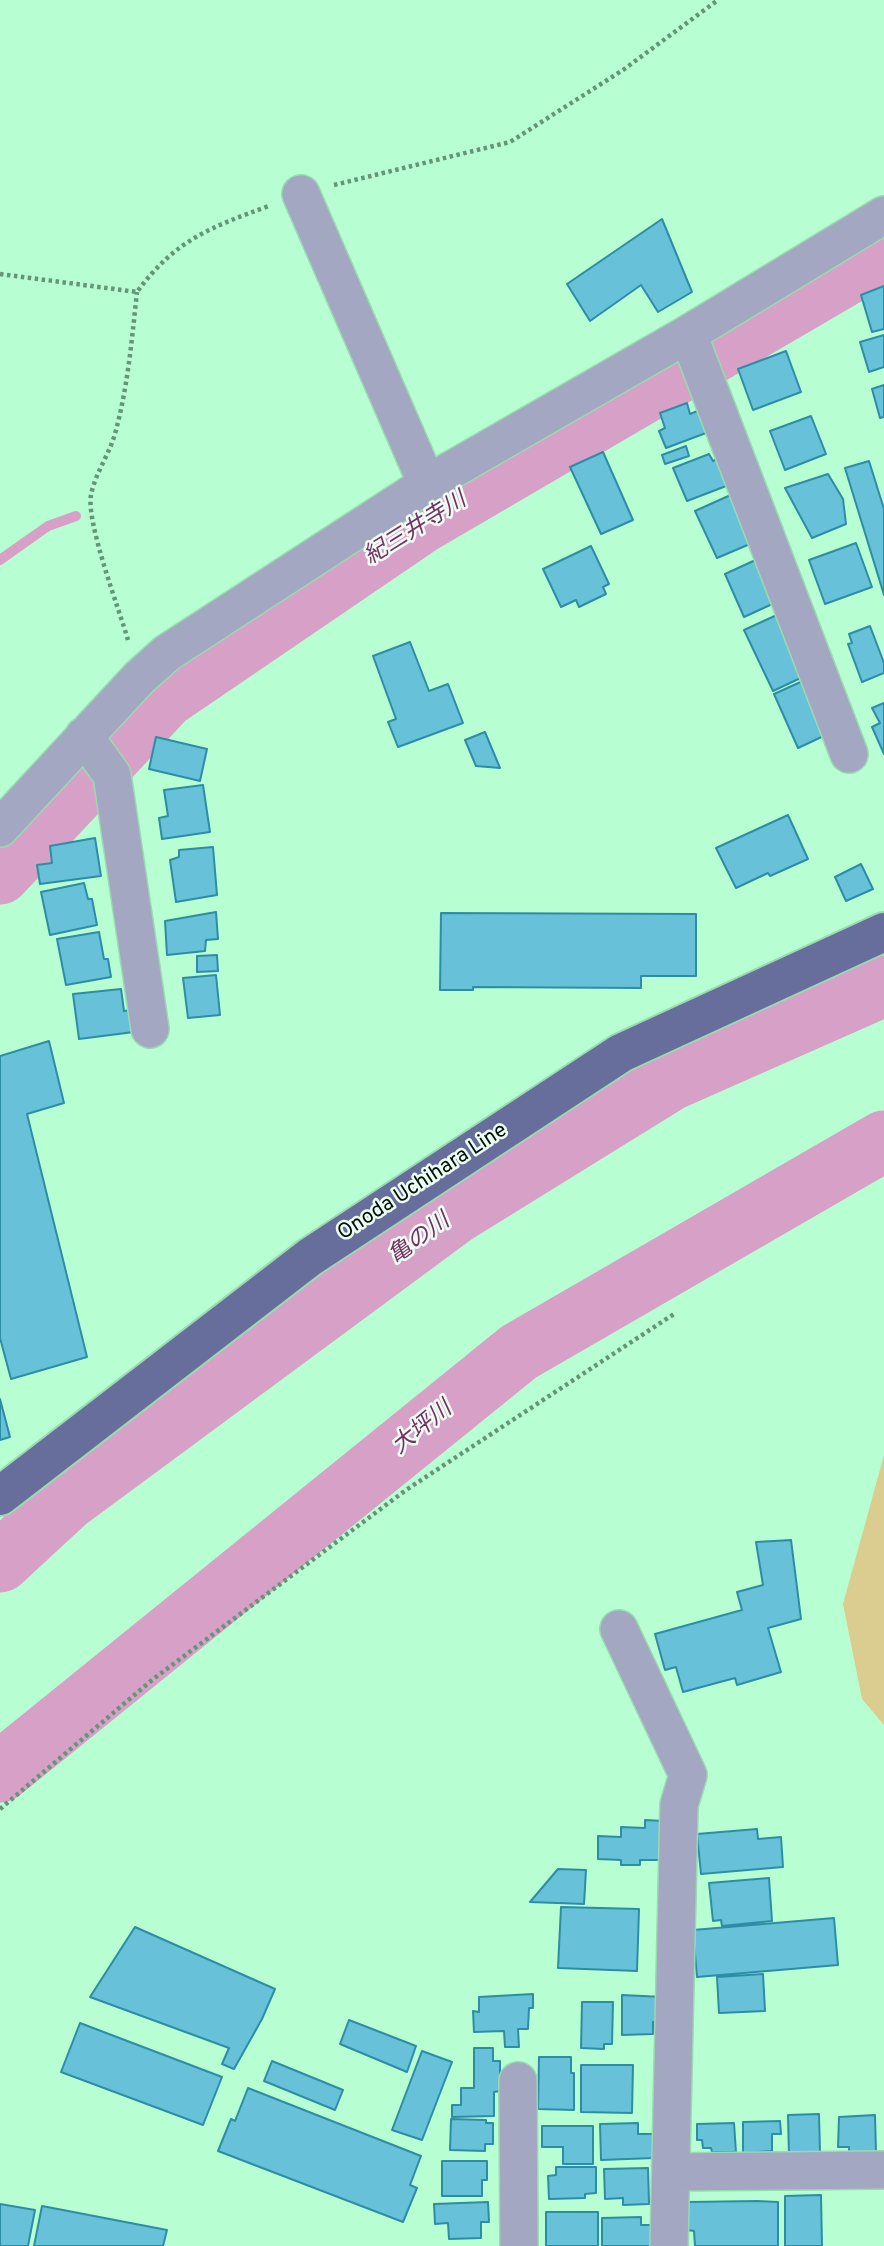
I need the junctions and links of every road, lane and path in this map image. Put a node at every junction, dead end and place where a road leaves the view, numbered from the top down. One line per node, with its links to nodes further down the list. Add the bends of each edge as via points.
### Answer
1 (718, 0): 2 (path, via 623,70 510,142)
2 (301, 194): 5 (path, via 216,226 180,246); 7 (street)
3 (884, 215): 6 (street)
4 (0, 274): 5 (path)
5 (137, 292): 8 (path, via 126,390 116,433 91,495 97,536)
6 (695, 354): 7 (street); 10 (street)
7 (427, 484): 8 (street, via 167,653)
8 (139, 678): 9 (street)
9 (98, 754): 11 (street); 13 (street)
10 (849, 754)
11 (0, 828)
12 (884, 932): 15 (main road, Onoda Uchihara Line, via 621,1053 310,1257)
13 (150, 1029)
14 (674, 1314): 17 (path, via 406,1490 152,1680)
15 (0, 1496)
16 (619, 1629): 20 (street, via 688,1775 679,1805)
17 (0, 1809)
18 (518, 2081): 21 (street)
19 (884, 2170): 20 (street)
20 (671, 2172): 22 (street)
21 (519, 2246)
22 (669, 2246)

